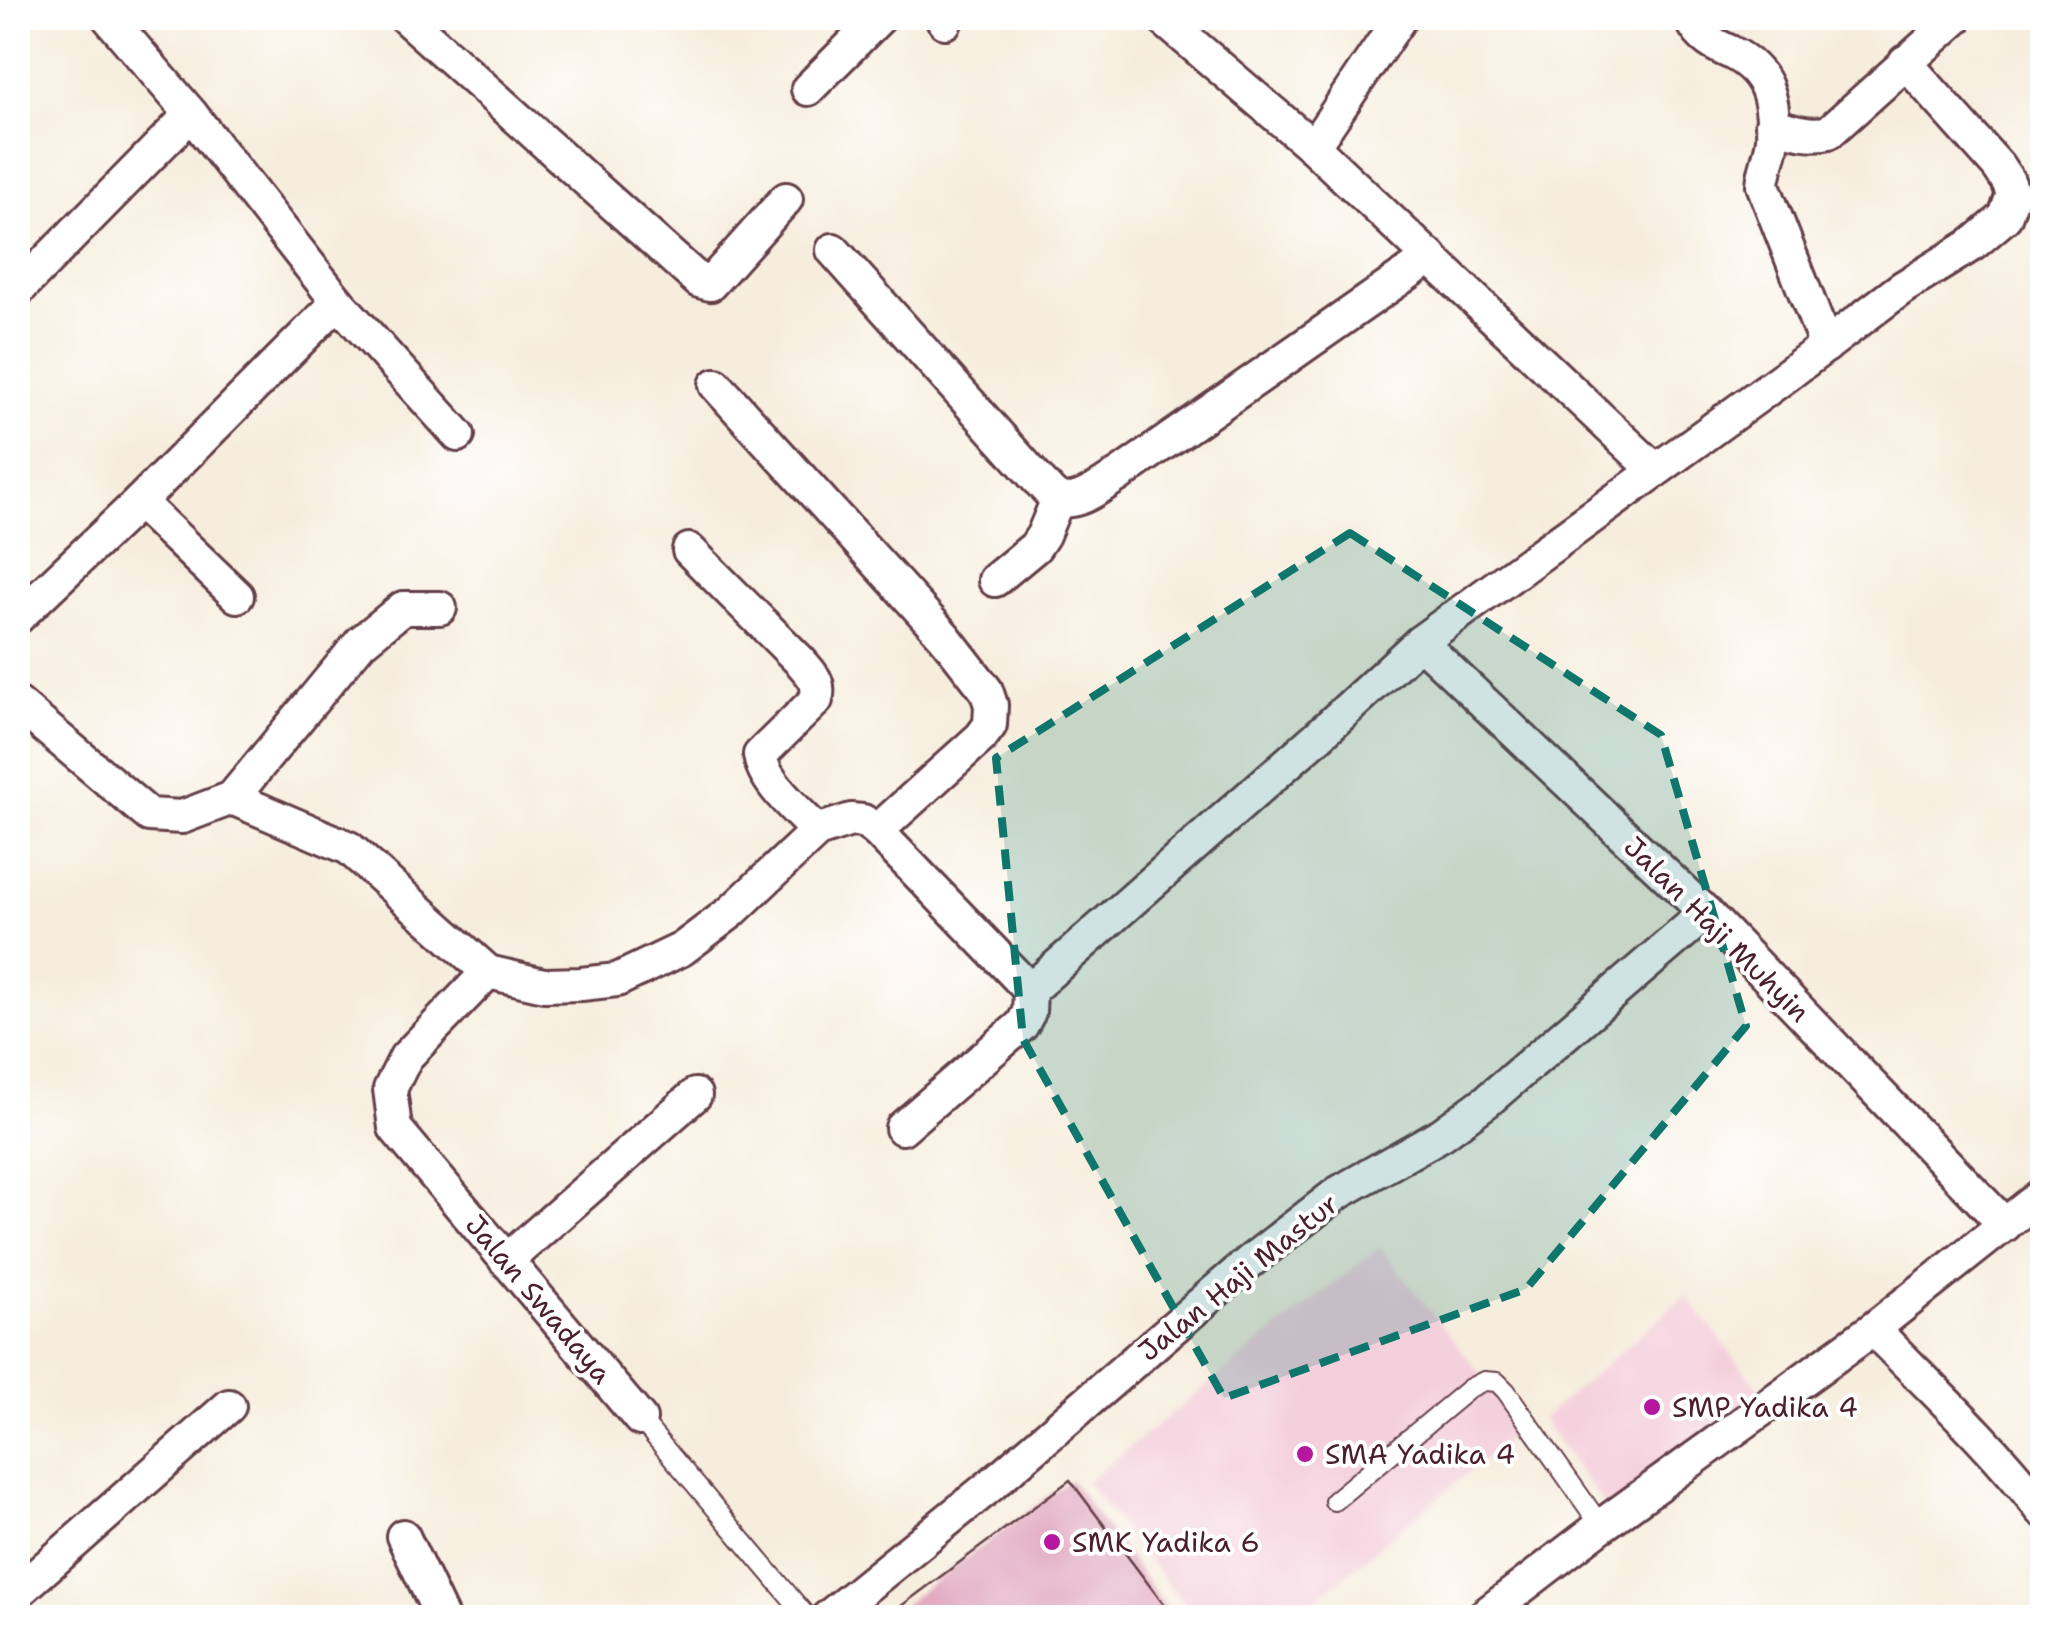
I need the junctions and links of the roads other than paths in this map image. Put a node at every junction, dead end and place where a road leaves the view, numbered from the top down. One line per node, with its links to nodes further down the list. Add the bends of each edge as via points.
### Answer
1 (109, 18): 10 (street)
2 (406, 18): 13 (street, via 699,282 710,284)
3 (879, 18): 9 (street)
4 (1162, 18): 12 (street)
5 (1400, 18): 12 (street)
6 (1695, 18): 11 (street, via 1695,28 1710,43 1758,70 1771,96)
7 (1956, 18): 8 (street)
8 (1905, 62): 11 (street, via 1828,132); 18 (street, via 1998,166 2013,194 2006,217)
9 (808, 89)
10 (191, 114): 16 (street); 17 (street)
11 (1772, 124): 18 (street, via 1763,185)
12 (1313, 147): 15 (street)
13 (786, 199)
14 (833, 250): 22 (street)
15 (1431, 257): 21 (street); 22 (street, via 1120,474 1081,497)
16 (18, 290)
17 (338, 302): 20 (street); 23 (street)
18 (1826, 346): 21 (street)
19 (716, 385): 33 (street, via 986,690 990,725 981,737)
20 (458, 434)
21 (1655, 470): 29 (street)
22 (1058, 499): 25 (street, via 1035,546)
23 (138, 502): 26 (street); 28 (street)
24 (688, 550): 32 (street, via 817,680 816,700 760,762)
25 (995, 580)
26 (237, 596)
27 (440, 608): 31 (street, via 403,608 361,642)
28 (18, 617)
29 (1420, 642): 34 (street, Jalan Haji Muhyin); 36 (street)
30 (18, 704): 31 (street, via 149,815 182,817)
31 (232, 798): 35 (street, via 349,848)
32 (817, 831): 33 (street, via 850,820); 35 (street, via 732,912 682,949 617,980 544,984)
33 (877, 832): 36 (street)
34 (1706, 914): 40 (street, Jalan Haji Muhyin); 52 (street, Jalan Haji Mastur, via 1487,1102 1338,1193 1248,1263)
35 (488, 972): 41 (street, Jalan Swadaya, via 406,1056 390,1089 395,1128)
36 (1030, 990): 38 (street, via 1022,1024)
37 (695, 1095): 41 (street)
38 (902, 1128)
39 (2042, 1195): 40 (street)
40 (2005, 1225): 42 (street)
41 (506, 1261): 44 (street, Jalan Swadaya)
42 (1872, 1330): 46 (street); 47 (street)
43 (229, 1406): 49 (street)
44 (640, 1419): 51 (lane, Jalan Swadaya)
45 (1334, 1501): 47 (lane, via 1470,1388 1497,1382)
46 (2042, 1510)
47 (1601, 1526): 53 (street)
48 (403, 1536): 50 (street)
49 (18, 1592)
50 (442, 1618)
51 (808, 1618)
52 (827, 1618)
53 (1482, 1618)

